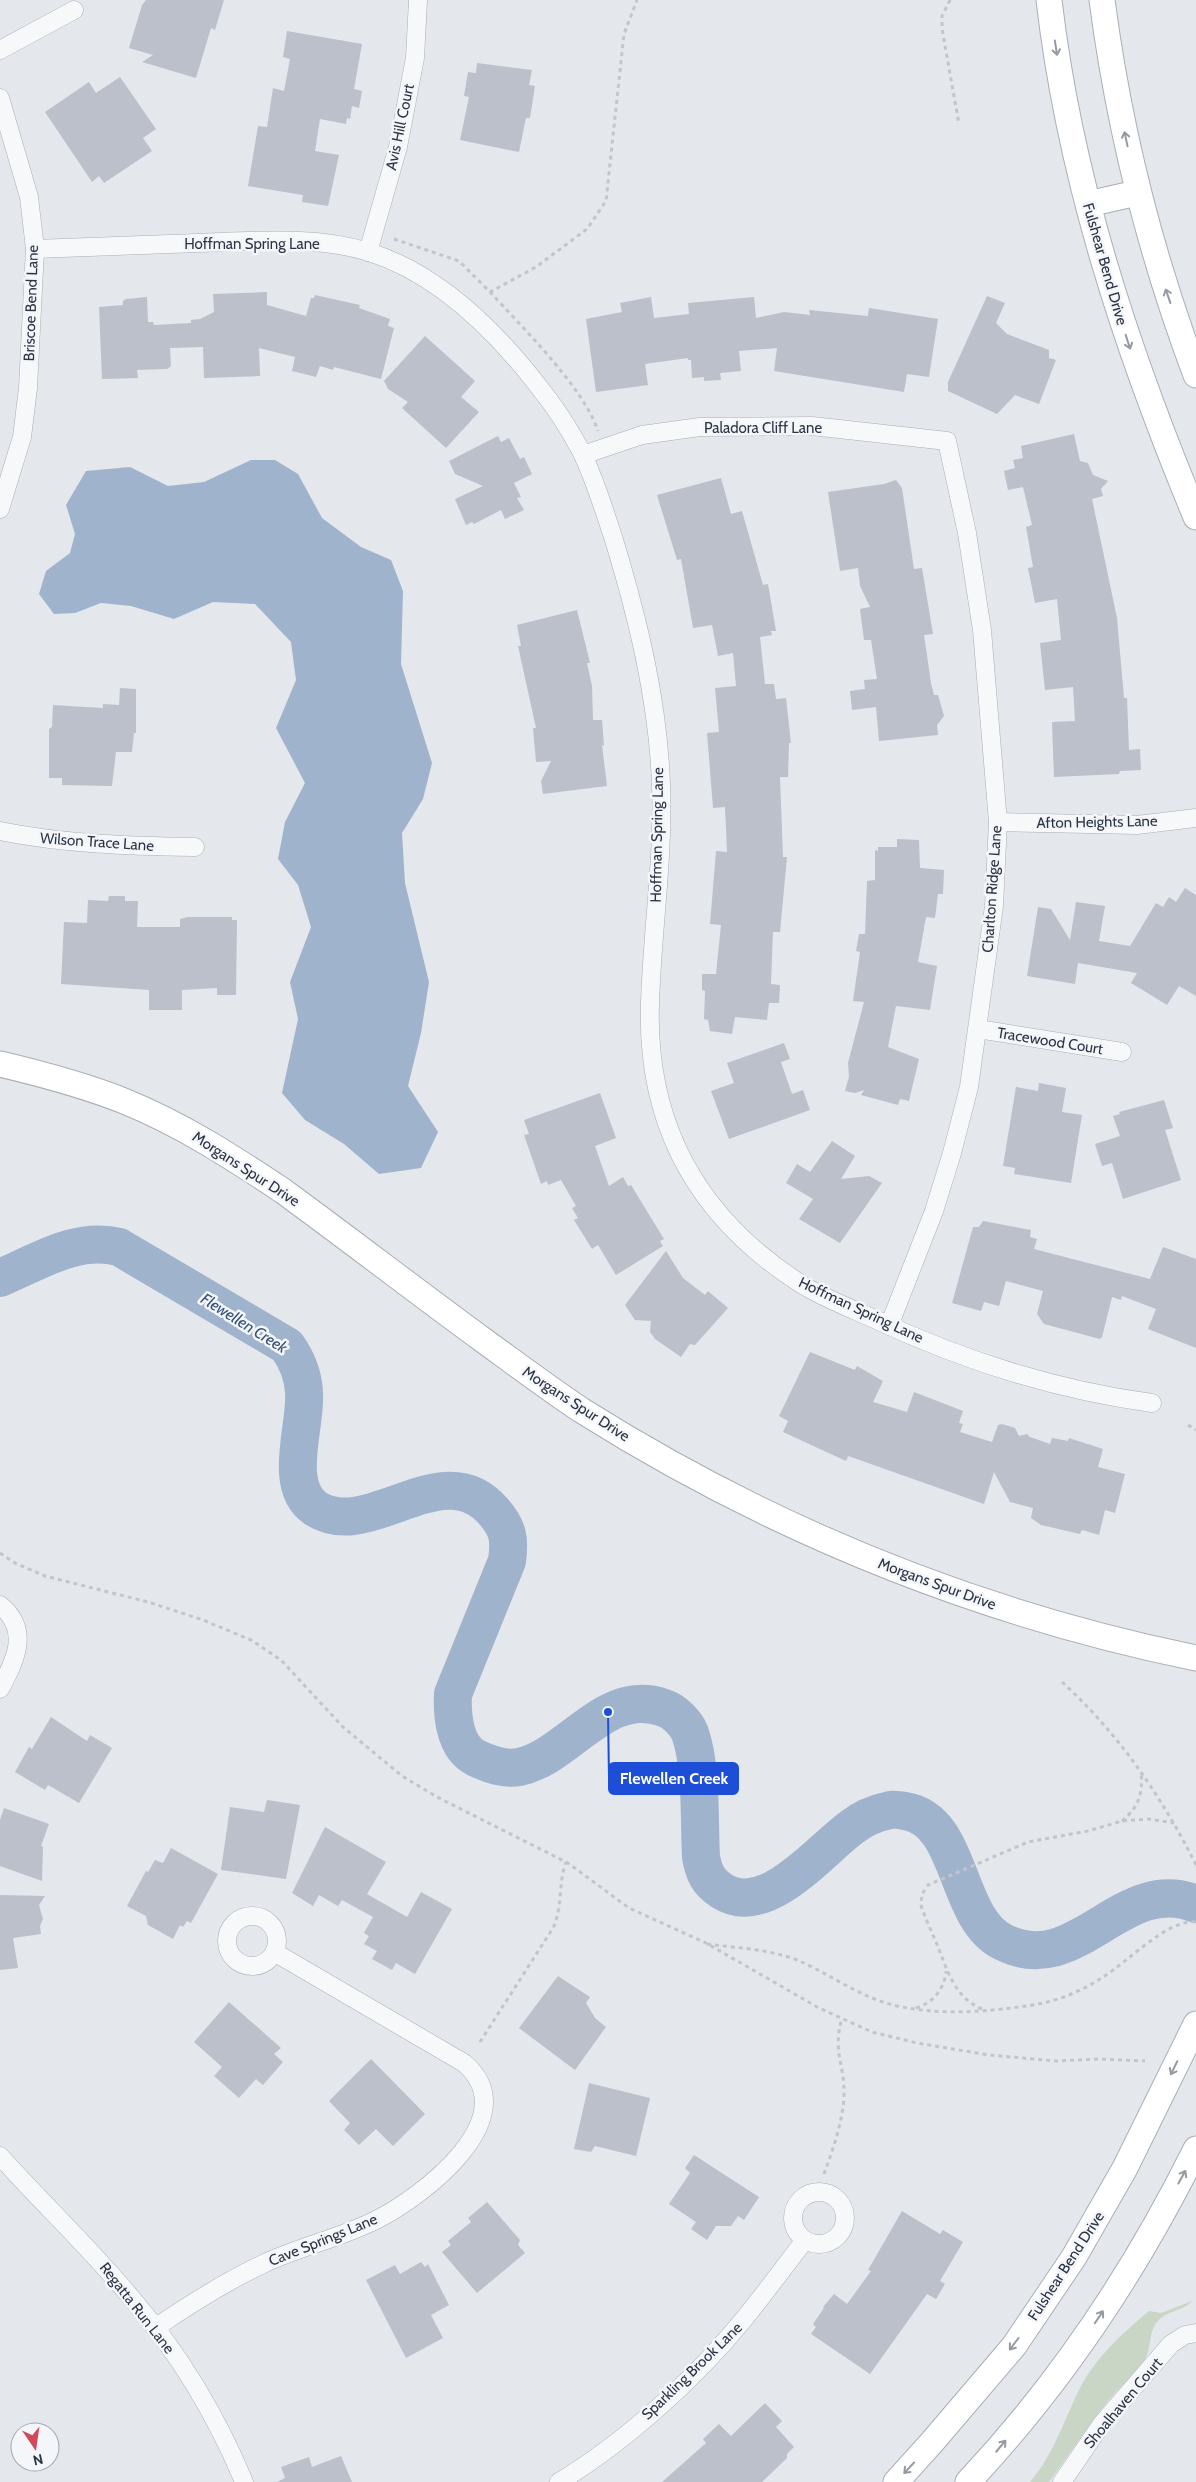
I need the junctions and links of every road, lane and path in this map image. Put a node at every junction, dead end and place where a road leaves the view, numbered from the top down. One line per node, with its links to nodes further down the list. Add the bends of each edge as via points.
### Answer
1 (418, 0): 12 (street, Avis Hill Court, via 415,58 398,147)
2 (637, 0): 15 (path, via 624,34 606,201 588,228 536,267)
3 (950, 0): 9 (path, via 942,16 942,29)
4 (1049, 0): 11 (main road, Fulshear Bend Drive, one-way to 11, via 1062,83)
5 (1102, 0): 10 (main road, one-way to 5)
6 (74, 10): 7 (street)
7 (0, 50)
8 (0, 98): 13 (street, Briscoe Bend Lane, via 29,197)
9 (959, 124)
10 (1137, 192): 11 (main road); 16 (main road, one-way to 10, via 1164,284)
11 (1088, 204): 21 (main road, Fulshear Bend Drive, one-way to 21, via 1135,363)
12 (374, 232): 14 (street, Avis Hill Court); 15 (path, via 459,261)
13 (35, 249): 14 (street, Hoffman Spring Lane, via 301,241); 20 (street, Briscoe Bend Lane, via 28,388 22,437)
14 (368, 252): 19 (street, Hoffman Spring Lane, via 411,271 443,291 492,331 558,412)
15 (490, 292): 18 (path, via 556,366 581,400 595,423)
16 (1196, 375)
17 (947, 441): 18 (street, Paladora Cliff Lane, via 812,426 700,426 642,435); 23 (street, Charlton Ridge Lane, via 967,533 982,630)
18 (603, 448): 19 (street, Paladora Cliff Lane)
19 (583, 455): 29 (street, Hoffman Spring Lane, via 625,577 641,638 656,720 661,785 660,846 649,1007 652,1071 664,1119 683,1164 715,1210 755,1250 803,1285)
20 (0, 509)
21 (1196, 517)
22 (1196, 818): 23 (street, Afton Heights Lane, via 1137,825)
23 (998, 822): 26 (street, Charlton Ridge Lane, via 994,906)
24 (0, 831): 25 (street, Wilson Trace Lane, via 37,839 110,846)
25 (195, 847)
26 (978, 1029): 27 (street, Tracewood Court); 29 (street, Charlton Ridge Lane, via 969,1088 952,1153 934,1211)
27 (1122, 1052)
28 (0, 1064): 35 (main road, Morgans Spur Drive, via 66,1080 124,1101 172,1123 233,1158 283,1191 580,1409 749,1504 812,1535 946,1589 1085,1633)
29 (889, 1326): 30 (street, Hoffman Spring Lane, via 956,1354 1049,1383 1099,1396)
30 (1152, 1403)
31 (1188, 1425): 32 (path)
32 (1196, 1430)
33 (0, 1553): 41 (path, via 45,1576 148,1602 251,1640 281,1660 343,1727 402,1776)
34 (0, 1605): 37 (street, via 10,1614 16,1630 16,1658)
35 (1196, 1658)
36 (1062, 1682): 38 (path, via 1102,1722)
37 (0, 1689)
38 (1140, 1771): 39 (path, via 1140,1798 1134,1810); 40 (path)
39 (1122, 1821): 40 (path, via 1148,1819); 46 (path, via 1028,1842 924,1888 921,1905)
40 (1174, 1823): 42 (path)
41 (566, 1862): 44 (path, via 630,1908); 51 (path, via 553,1928)
42 (1196, 1865)
43 (1196, 1922): 48 (path, via 1182,1923 1168,1930 1104,1977 1078,1991 1033,2005)
44 (706, 1943): 47 (path, via 796,1960 872,1998); 49 (path, via 818,2008)
45 (274, 1952): 57 (street, Cave Springs Lane, via 473,2070 480,2080 483,2116 462,2153 423,2189 394,2210 362,2227 266,2262)
46 (946, 1967): 47 (path, via 940,1990); 48 (path, via 958,1990 970,2003)
47 (913, 2009): 48 (path)
48 (984, 2010)
49 (842, 2018): 52 (path, via 872,2032 989,2055 1056,2061); 55 (path, via 836,2044 844,2097)
50 (1196, 2024): 62 (main road, Fulshear Bend Drive, one-way to 62, via 1126,2168 1074,2257 1014,2346)
51 (480, 2042)
52 (1145, 2061)
53 (1196, 2149): 63 (main road, one-way to 53, via 1076,2351 1127,2275)
54 (0, 2156): 57 (street, Regatta Run Lane, via 106,2268)
55 (824, 2174)
56 (805, 2240): 59 (street, Sparkling Brook Lane, via 744,2320 686,2381)
57 (155, 2328): 60 (street, Regatta Run Lane, via 203,2398)
58 (1194, 2333): 64 (street, Shoalhaven Court, via 1171,2344 1101,2425)
59 (581, 2476): 61 (street, Sparkling Brook Lane)
60 (244, 2482)
61 (560, 2482)
62 (896, 2482)
63 (968, 2482)
64 (1062, 2482)

